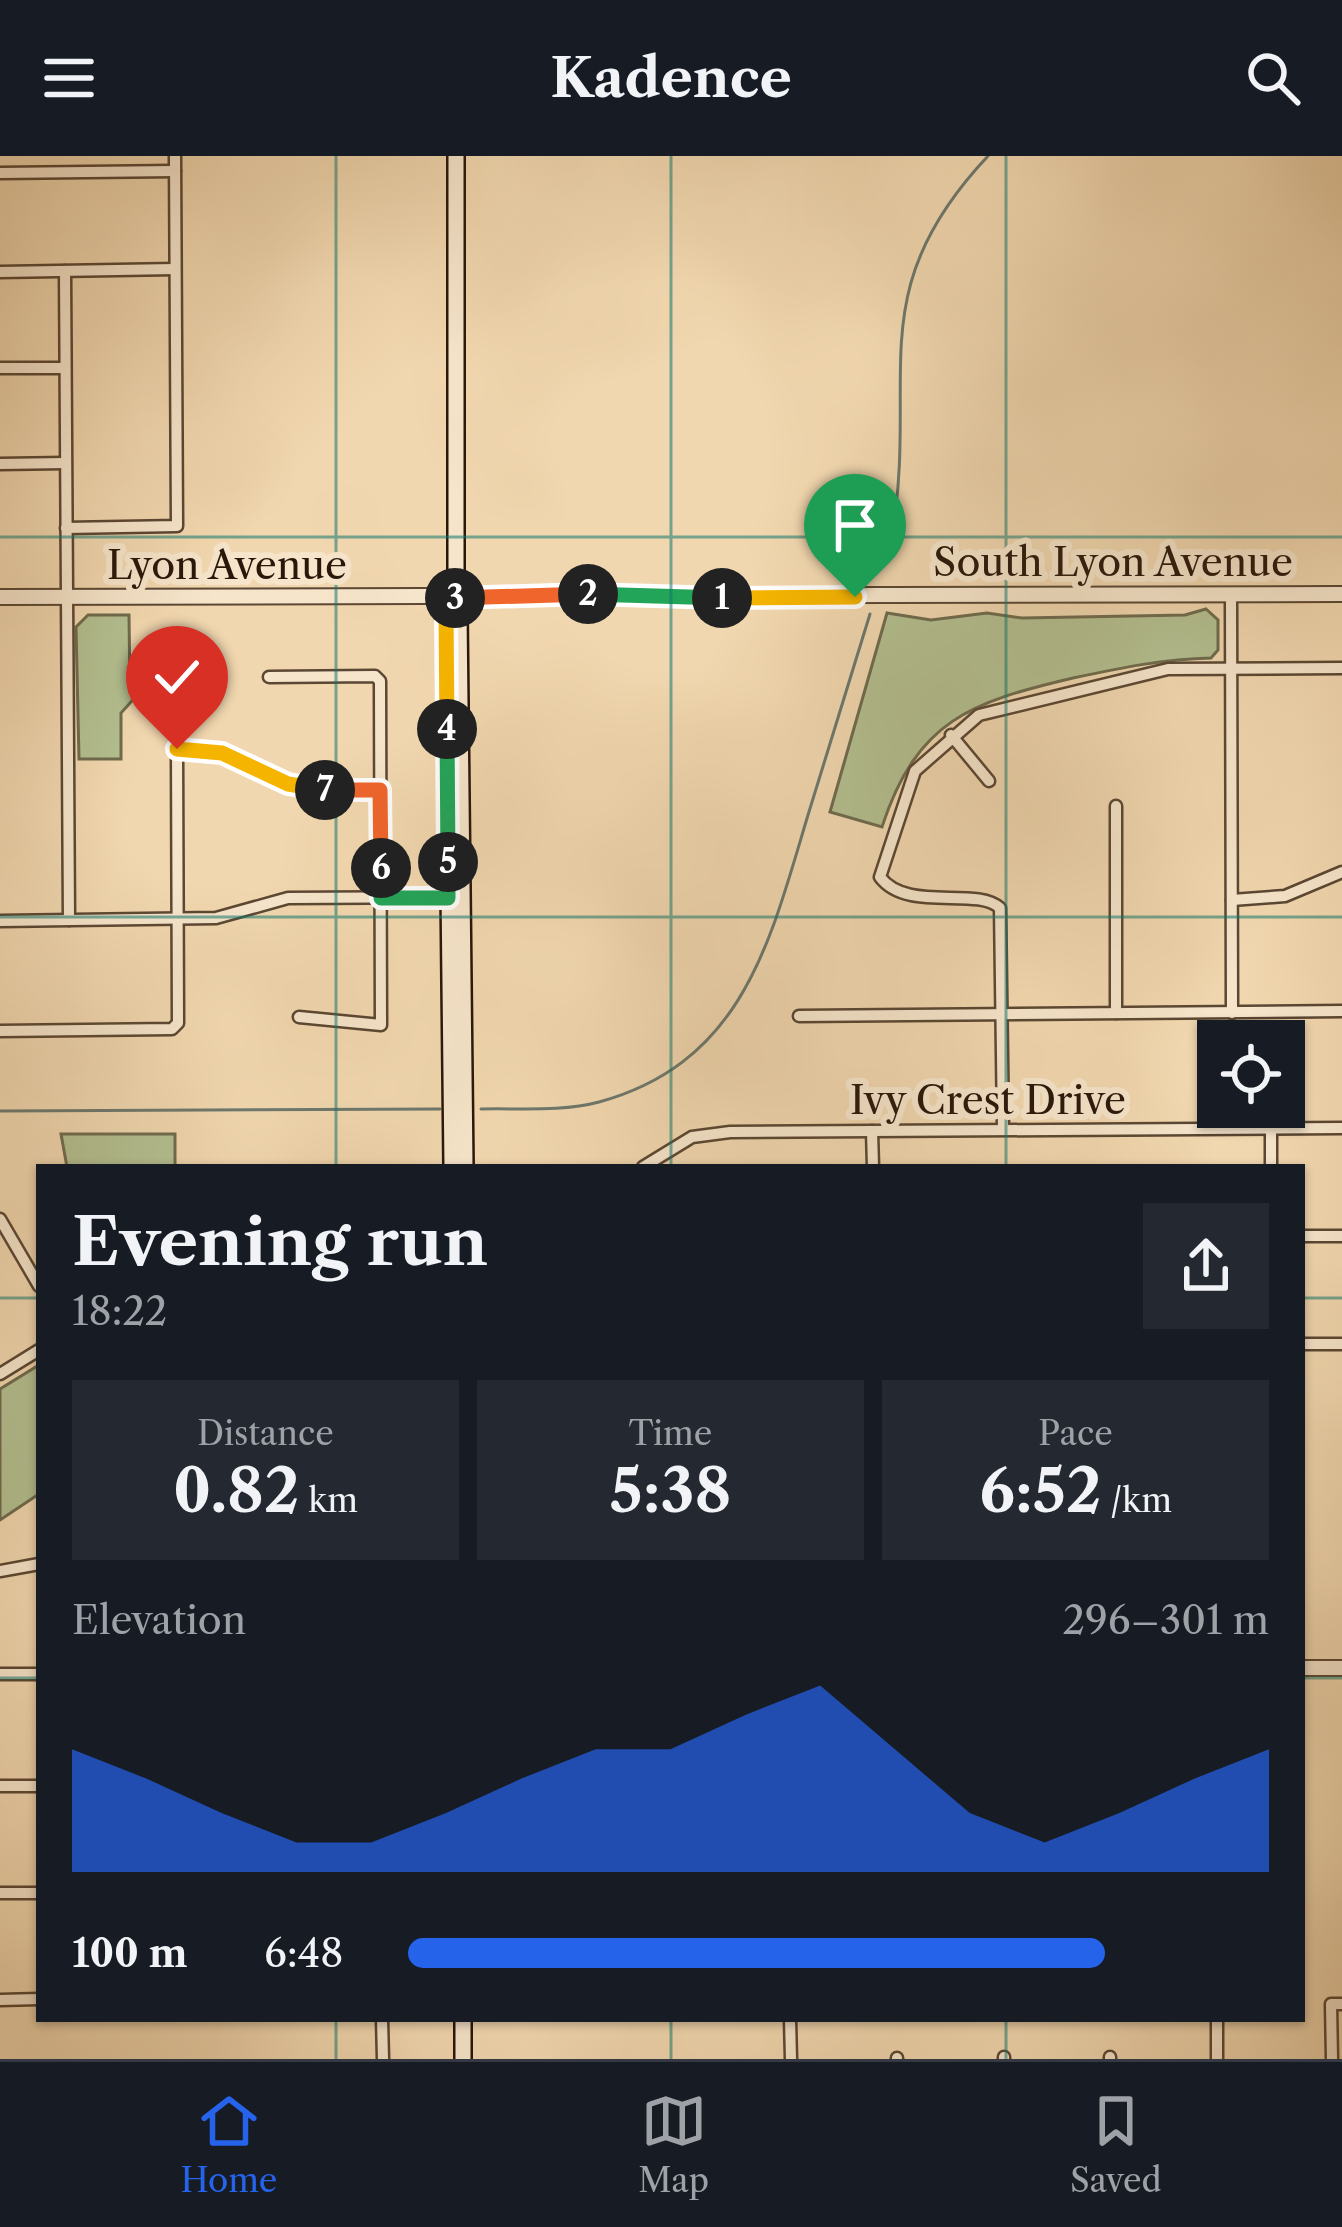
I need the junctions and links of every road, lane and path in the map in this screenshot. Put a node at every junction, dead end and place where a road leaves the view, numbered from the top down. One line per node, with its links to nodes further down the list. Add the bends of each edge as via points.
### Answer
1 (70, 156): 5 (street)
2 (175, 156): 4 (street)
3 (456, 156): 19 (main road)
4 (175, 171): 5 (street); 7 (street)
5 (70, 172): 6 (street)
6 (0, 173)
7 (175, 269): 8 (street); 14 (street, via 177,526)
8 (65, 271): 9 (street); 11 (street)
9 (0, 272)
10 (0, 368): 11 (street)
11 (65, 368): 12 (street)
12 (65, 463): 13 (street); 14 (street)
13 (0, 464)
14 (65, 528): 18 (street)
15 (1231, 594): 16 (street, South Lyon Avenue); 19 (street, South Lyon Avenue); 20 (street)
16 (1342, 594)
17 (0, 597): 18 (street, Lyon Avenue)
18 (66, 597): 19 (street, Lyon Avenue); 31 (street)
19 (454, 598): 29 (main road)
20 (1231, 668): 21 (street); 23 (street, via 1168,669 1009,704); 30 (street)
21 (1342, 668)
22 (269, 677): 25 (street, via 380,681)
23 (951, 735): 24 (street); 37 (street, via 909,782 880,872 882,881 934,899 998,905)
24 (989, 781)
25 (380, 790): 28 (street); 32 (street, via 301,788 237,757 177,749)
26 (1116, 806): 35 (street)
27 (1341, 877): 30 (street, via 1286,896)
28 (381, 898): 29 (street); 32 (street, via 288,898 230,916); 39 (street, via 381,1025)
29 (454, 898): 45 (main road); 46 (main road)
30 (1232, 899): 36 (street)
31 (69, 920): 32 (street); 33 (street)
32 (178, 920): 40 (street, via 172,1029)
33 (0, 921)
34 (1342, 1011): 36 (street)
35 (1116, 1013): 36 (street); 37 (street)
36 (1232, 1013)
37 (1003, 1014): 38 (street); 42 (street)
38 (799, 1016)
39 (299, 1017)
40 (0, 1031)
41 (1342, 1128): 43 (street, Ivy Crest Drive)
42 (1003, 1129): 43 (street, Ivy Crest Drive); 44 (street, Ivy Crest Drive)
43 (1271, 1129): 49 (street)
44 (872, 1131): 47 (street, Ivy Crest Drive, via 710,1133); 48 (street)
45 (452, 1164)
46 (465, 1164)
47 (647, 1164)
48 (873, 1164)
49 (1271, 1164)
50 (0, 1219): 53 (street)
51 (1305, 1236): 52 (street)
52 (1342, 1236)
53 (36, 1281)
54 (1305, 1344): 55 (street)
55 (1342, 1344)
56 (36, 1352): 57 (street)
57 (0, 1374)
58 (36, 1565): 59 (street)
59 (0, 1571)
60 (1305, 1668): 61 (street)
61 (1342, 1668)
62 (0, 1674): 63 (street)
63 (36, 1674)
64 (0, 1786): 65 (street)
65 (36, 1786)
66 (0, 1893): 67 (street)
67 (36, 1893)
68 (36, 1999): 69 (street)
69 (0, 2000)
70 (1342, 2004): 79 (street, via 1331,2004)
71 (382, 2022): 75 (street)
72 (463, 2022): 76 (main road)
73 (790, 2022): 77 (street)
74 (1217, 2022): 78 (street)
75 (382, 2059)
76 (463, 2059)
77 (790, 2059)
78 (1217, 2059)
79 (1331, 2059)

